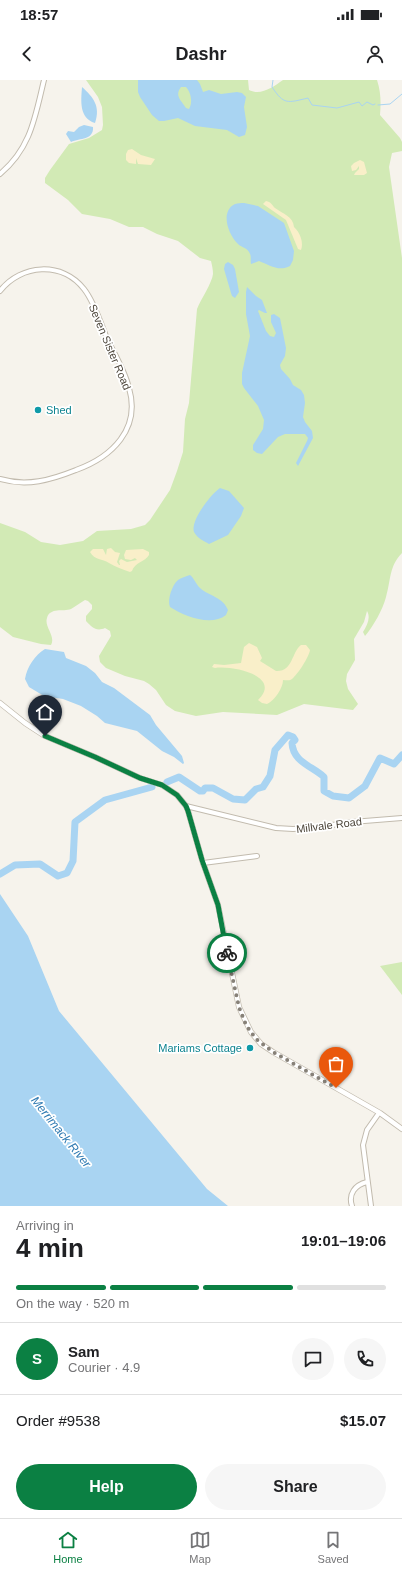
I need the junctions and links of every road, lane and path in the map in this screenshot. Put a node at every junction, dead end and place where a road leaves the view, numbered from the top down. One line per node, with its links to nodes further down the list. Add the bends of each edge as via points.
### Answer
1 (44, 80): 2 (street, via 30,133 16,157)
2 (0, 174)
3 (0, 291): 4 (street, Seven Sister Road, via 18,275 35,269 58,271 77,282 89,297 127,380 132,402 130,417 122,437 98,461 42,482 21,483)
4 (0, 479)
5 (0, 703): 6 (street, via 45,736 140,778 162,785 177,795)
6 (186, 806): 7 (street, Millvale Road, via 276,828 293,829); 9 (street)
7 (402, 818)
8 (257, 856): 9 (street)
9 (203, 863): 10 (street, via 218,905 237,1000 251,1032 261,1044 273,1052)
10 (379, 1113): 11 (street); 12 (street, via 367,1130 364,1140)
11 (402, 1129)
12 (367, 1182): 13 (street, via 350,1195); 14 (street)
13 (352, 1206)
14 (371, 1206)

